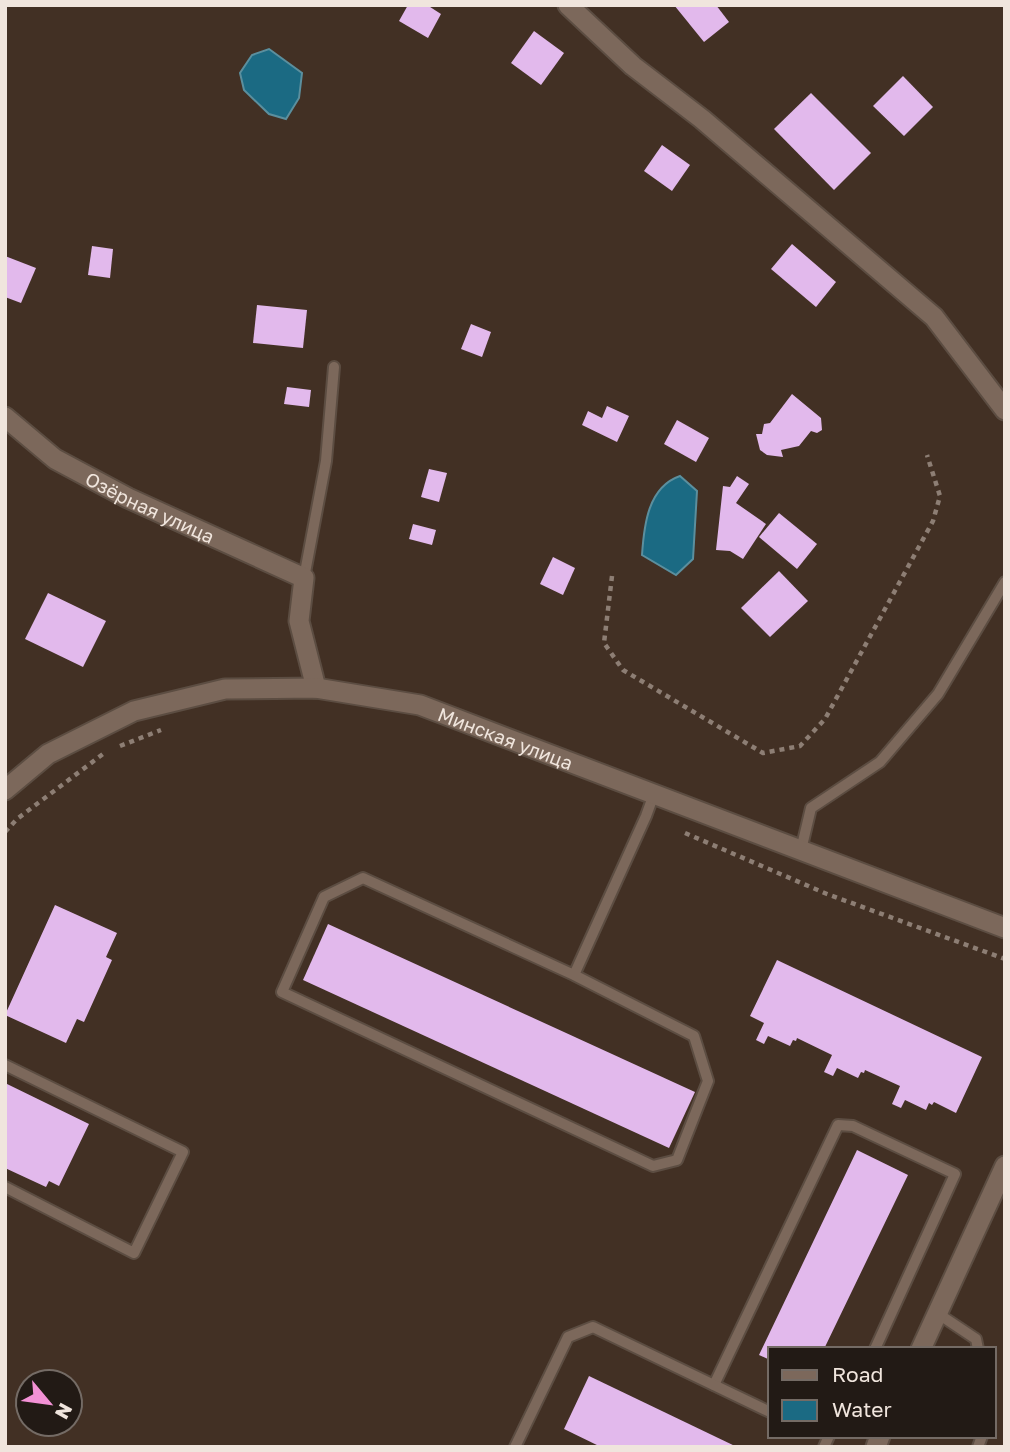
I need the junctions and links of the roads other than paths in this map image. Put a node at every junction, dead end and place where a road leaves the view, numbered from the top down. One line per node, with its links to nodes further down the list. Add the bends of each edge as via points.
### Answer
1 (568, 5): 3 (street, via 633,66 934,317)
2 (334, 367): 5 (lane, via 326,461)
3 (1005, 411)
4 (5, 417): 5 (street, Озёрная улица, via 55,459)
5 (304, 579): 7 (street, via 299,621)
6 (1005, 582): 10 (lane, via 938,694 880,762 811,808)
7 (316, 688): 8 (street, Минская улица, via 225,689 134,710 48,754); 9 (street, Минская улица, via 420,705)
8 (5, 790)
9 (654, 794): 10 (street, Минская улица); 12 (lane)
10 (801, 850): 11 (street, Минская улица)
11 (1005, 928)
12 (574, 975): 12 (lane, via 363,878 324,897 282,992 653,1166 677,1160 708,1081 694,1037)
13 (5, 1065): 15 (lane, via 183,1152 134,1253)
14 (1005, 1166): 16 (street)
15 (5, 1187)
16 (937, 1313): 18 (street); 19 (lane, via 976,1339)
17 (876, 1347): 20 (lane, via 956,1174 853,1126 838,1125)
18 (921, 1347)
19 (978, 1347)
20 (714, 1385): 21 (lane); 22 (lane, via 593,1327 568,1337)
21 (768, 1411)
22 (515, 1447)

